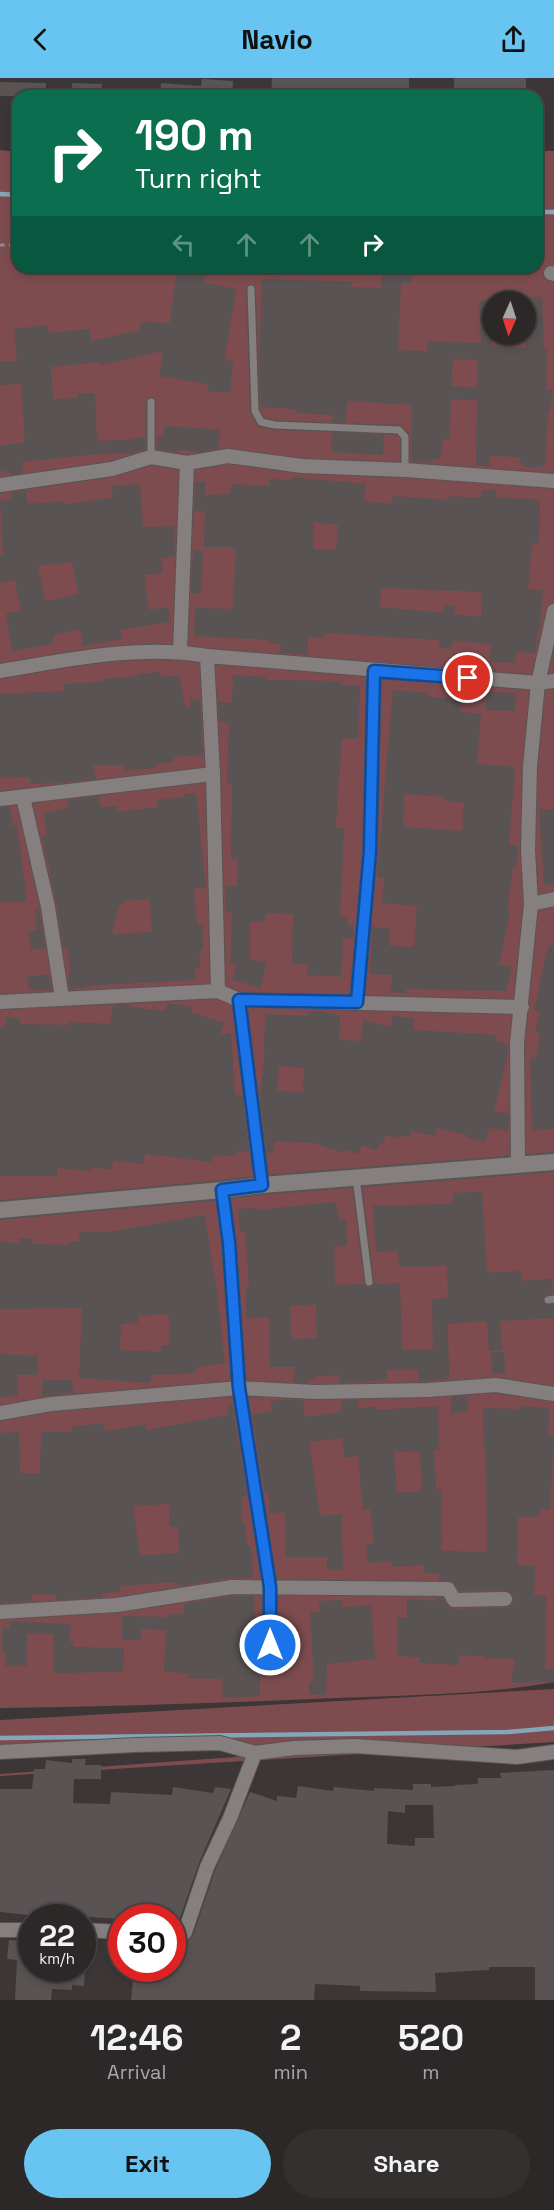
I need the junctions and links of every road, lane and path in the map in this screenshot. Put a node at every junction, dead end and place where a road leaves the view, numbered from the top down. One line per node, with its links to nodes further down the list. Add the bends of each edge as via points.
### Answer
1 (251, 289): 5 (lane, via 255,411 261,422 399,430 405,437)
2 (151, 402): 3 (lane)
3 (151, 457): 4 (street); 7 (street, via 112,469)
4 (187, 462): 5 (street, via 228,456 302,466); 9 (street)
5 (405, 470): 6 (street)
6 (554, 481)
7 (0, 485)
8 (554, 610): 14 (street)
9 (180, 651): 10 (street); 11 (street, via 108,654)
10 (207, 656): 12 (street); 15 (street)
11 (0, 671)
12 (374, 671): 14 (street); 24 (street, via 370,851)
13 (554, 681): 14 (street)
14 (537, 683): 19 (street, via 530,767)
15 (213, 774): 16 (street); 20 (street)
16 (23, 797): 17 (street); 21 (street, via 48,907)
17 (0, 799)
18 (554, 899): 19 (street)
19 (531, 904): 25 (street)
20 (218, 991): 21 (street); 22 (street)
21 (62, 998): 23 (street)
22 (239, 1000): 24 (street); 29 (street)
23 (0, 1002)
24 (357, 1002): 25 (street)
25 (522, 1007): 27 (street, via 517,1043)
26 (554, 1162): 27 (street)
27 (518, 1165): 28 (street)
28 (356, 1177): 29 (street); 32 (lane)
29 (262, 1185): 30 (street)
30 (222, 1190): 31 (street); 33 (street)
31 (0, 1210)
32 (369, 1282)
33 (239, 1388): 34 (street, via 315,1392 496,1385); 35 (street, via 51,1404); 36 (street)
34 (554, 1394)
35 (0, 1413)
36 (270, 1587): 37 (street, via 447,1589 454,1600); 38 (street, via 232,1587 117,1605); 39 (street)
37 (504, 1599)
38 (0, 1612)
39 (270, 1664)
40 (0, 1752): 42 (street, via 220,1743)
41 (554, 1752): 42 (street, via 517,1758 355,1746)
42 (255, 1753): 43 (street, via 207,1867)
43 (186, 1929)
44 (0, 1930): 45 (street)
45 (18, 1930)

